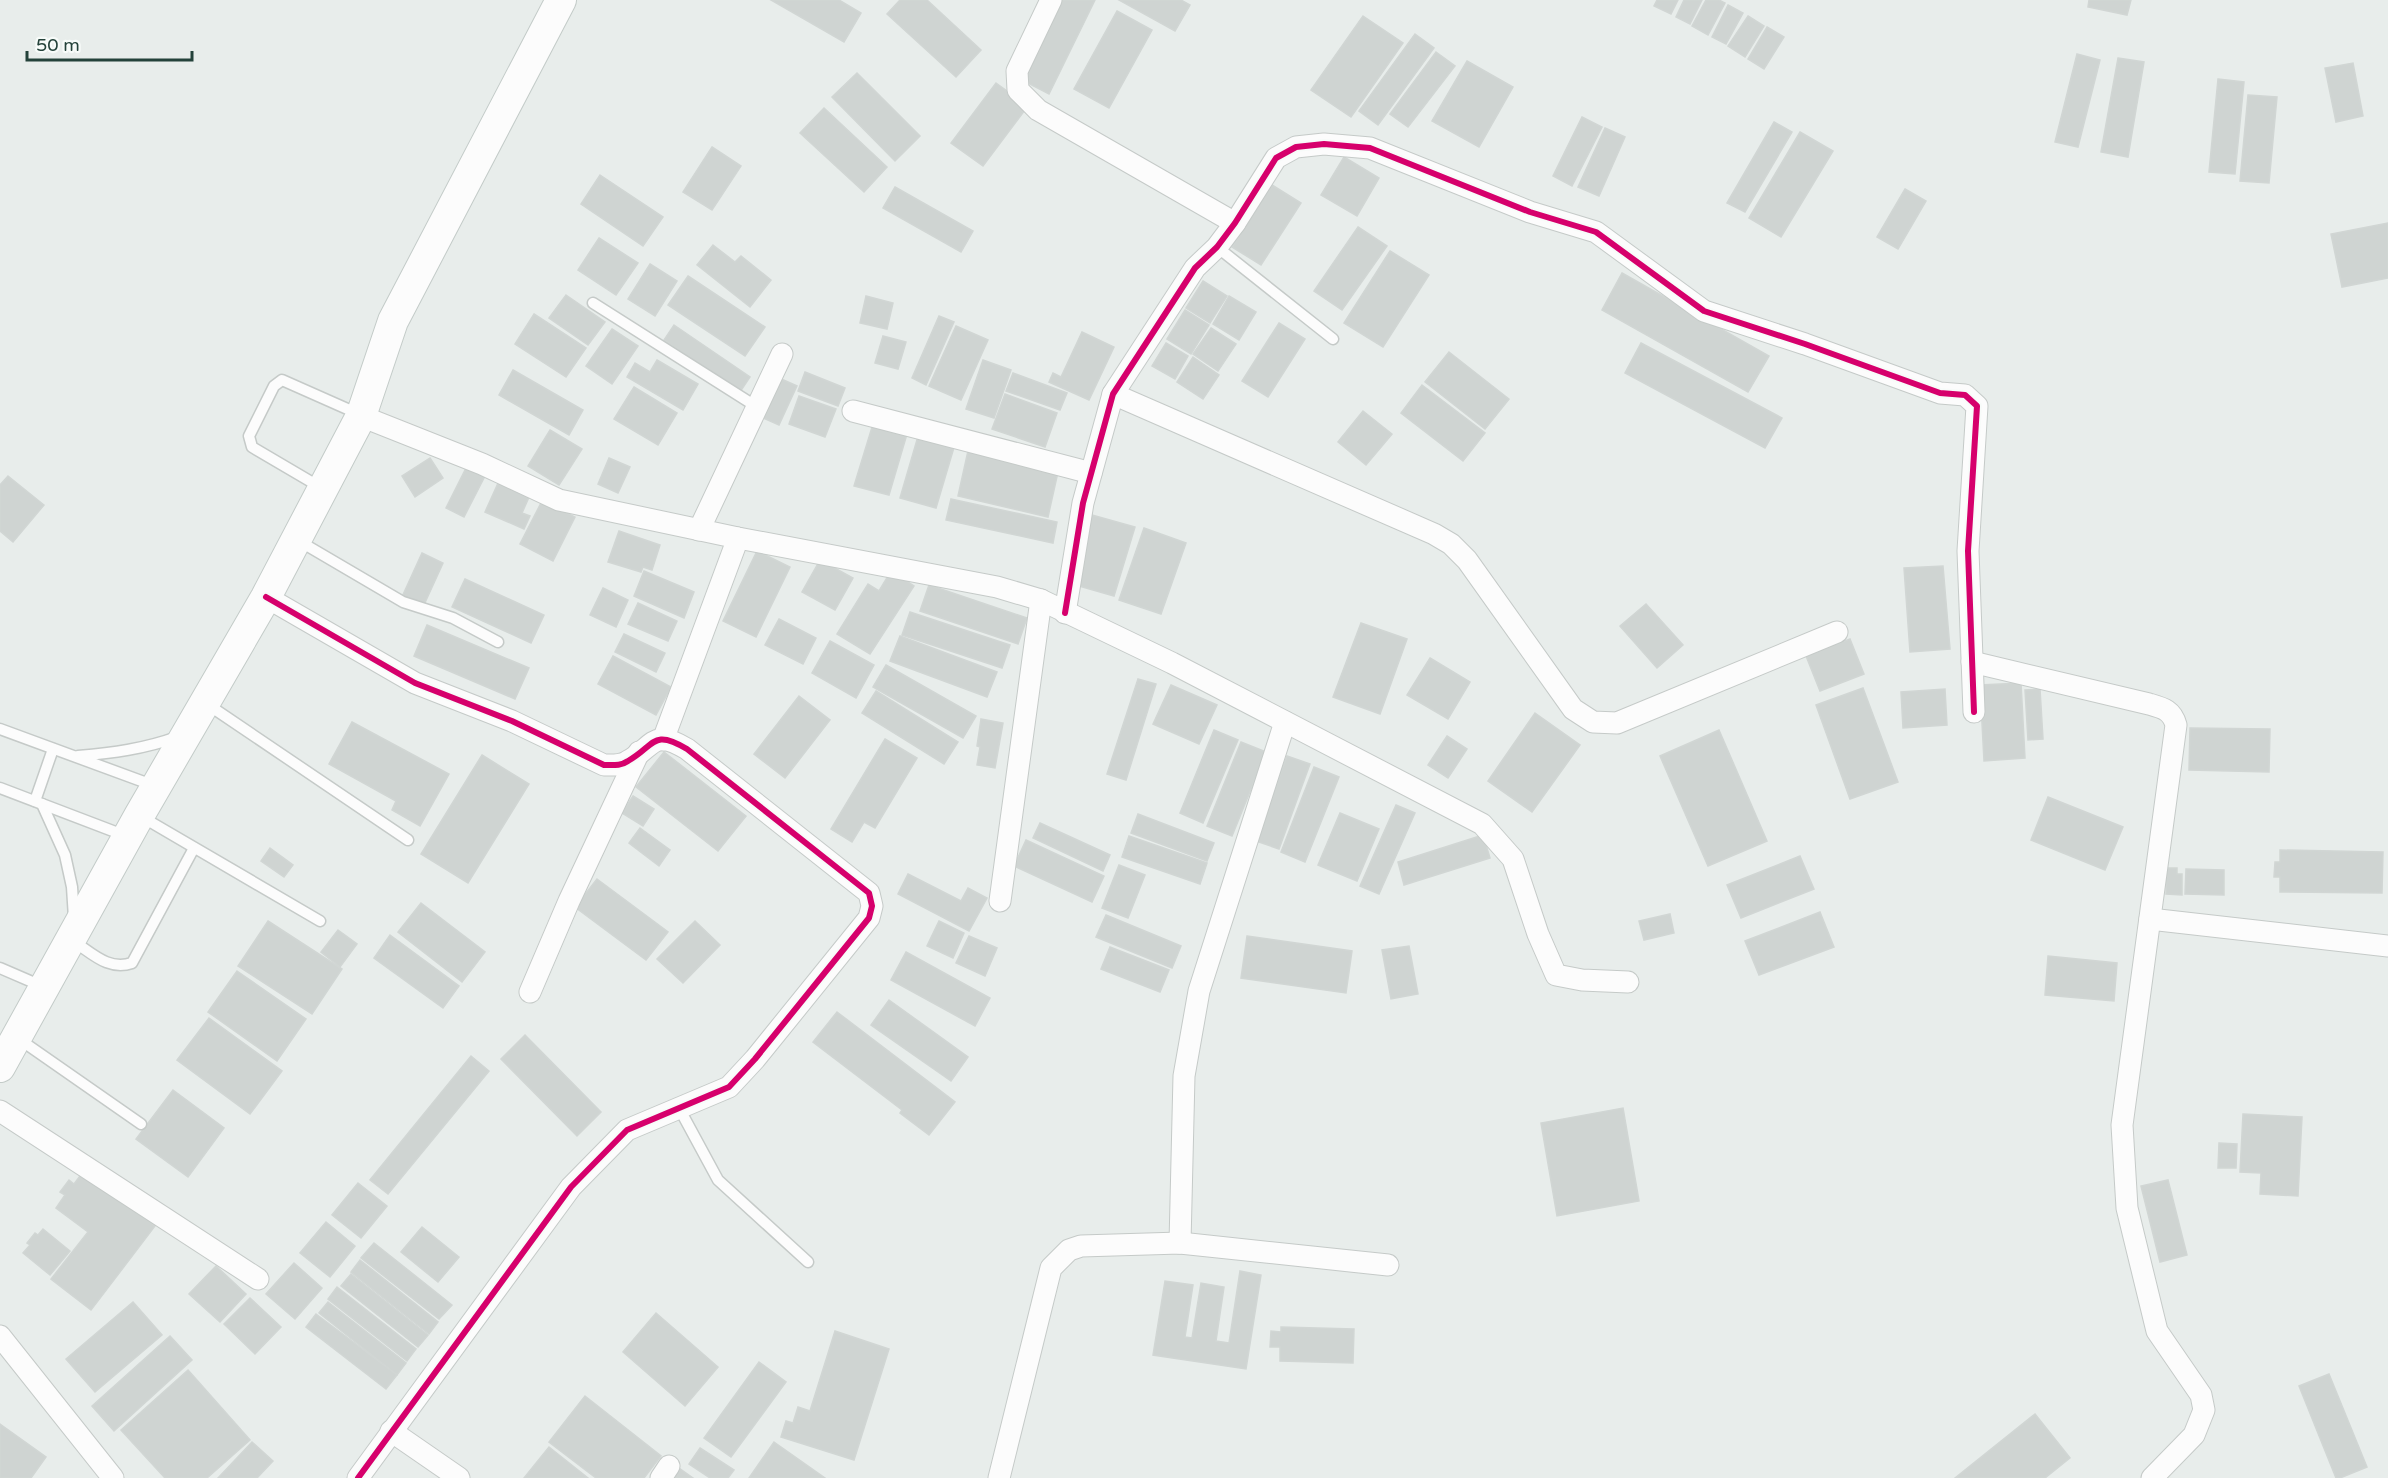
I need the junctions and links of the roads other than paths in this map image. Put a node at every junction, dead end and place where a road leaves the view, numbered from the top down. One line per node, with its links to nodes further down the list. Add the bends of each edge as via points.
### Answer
1 (561, 0): 11 (street, via 393,321)
2 (1051, 0): 3 (street, via 1017,71 1018,90 1038,110)
3 (1235, 223): 4 (street); 22 (street, via 1276,158 1296,147 1324,144 1370,148 1530,212 1596,232 1704,311 1940,393 1965,395 1977,406 1968,551)
4 (1217, 247): 6 (lane); 8 (street, via 1195,268)
5 (593, 303): 9 (lane)
6 (1333, 339)
7 (782, 354): 9 (street)
8 (1113, 394): 12 (street); 20 (street, via 1451,544 1467,560 1573,710 1593,722 1617,723)
9 (757, 407): 14 (street)
10 (853, 411): 12 (street)
11 (361, 416): 13 (street); 13 (lane, via 282,380 274,386 249,436 252,447); 14 (street, via 482,464 559,500)
12 (1091, 472): 19 (street)
13 (323, 489): 16 (street)
14 (699, 530): 15 (street)
15 (738, 538): 18 (street, via 997,587); 28 (street)
16 (296, 539): 17 (street); 21 (lane, via 404,602 453,618)
17 (266, 597): 23 (street); 30 (street, via 415,683 512,721 604,765 618,765)
18 (1041, 600): 19 (street); 38 (street)
19 (1065, 613): 25 (street)
20 (1837, 632)
21 (498, 642)
22 (1972, 662): 24 (street); 39 (street, via 2149,704 2173,716 2175,737)
23 (204, 702): 27 (street); 36 (lane)
24 (1974, 712)
25 (1286, 722): 44 (street, via 1482,824 1513,860 1556,975); 52 (street, via 1199,991 1184,1076)
26 (0, 729): 29 (lane)
27 (185, 734): 31 (lane, via 157,744); 32 (street)
28 (663, 740): 30 (street, via 653,741); 49 (street, via 687,749 869,893 872,906 869,918 729,1087)
29 (53, 749): 31 (lane); 34 (lane)
30 (639, 752): 46 (street, via 568,901)
31 (74, 756): 32 (lane)
32 (156, 786): 35 (street)
33 (0, 788): 34 (lane)
34 (38, 802): 35 (lane); 41 (lane, via 65,855 72,887)
35 (133, 826): 37 (lane); 41 (street)
36 (408, 840)
37 (194, 848): 40 (lane); 41 (lane, via 132,963 111,966)
38 (1000, 901)
39 (2150, 919): 42 (street); 62 (street, via 2122,1125 2127,1208 2157,1331 2201,1395 2204,1410 2194,1435)
40 (320, 921)
41 (73, 935): 45 (street)
42 (2388, 946)
43 (0, 968): 45 (lane)
44 (1628, 982)
45 (44, 987): 47 (street)
46 (530, 992)
47 (16, 1038): 48 (street); 51 (lane)
48 (0, 1068)
49 (679, 1108): 53 (lane, via 718,1180); 57 (street, via 627,1130 571,1187)
50 (0, 1112): 55 (street)
51 (141, 1124)
52 (1180, 1243): 54 (street); 61 (street, via 1081,1246 1059,1258 1052,1268)
53 (808, 1262)
54 (1388, 1265)
55 (258, 1279)
56 (0, 1336): 58 (street)
57 (391, 1431): 59 (street); 60 (street)
58 (113, 1478)
59 (358, 1478)
60 (459, 1478)
61 (999, 1478)
62 (2152, 1478)

